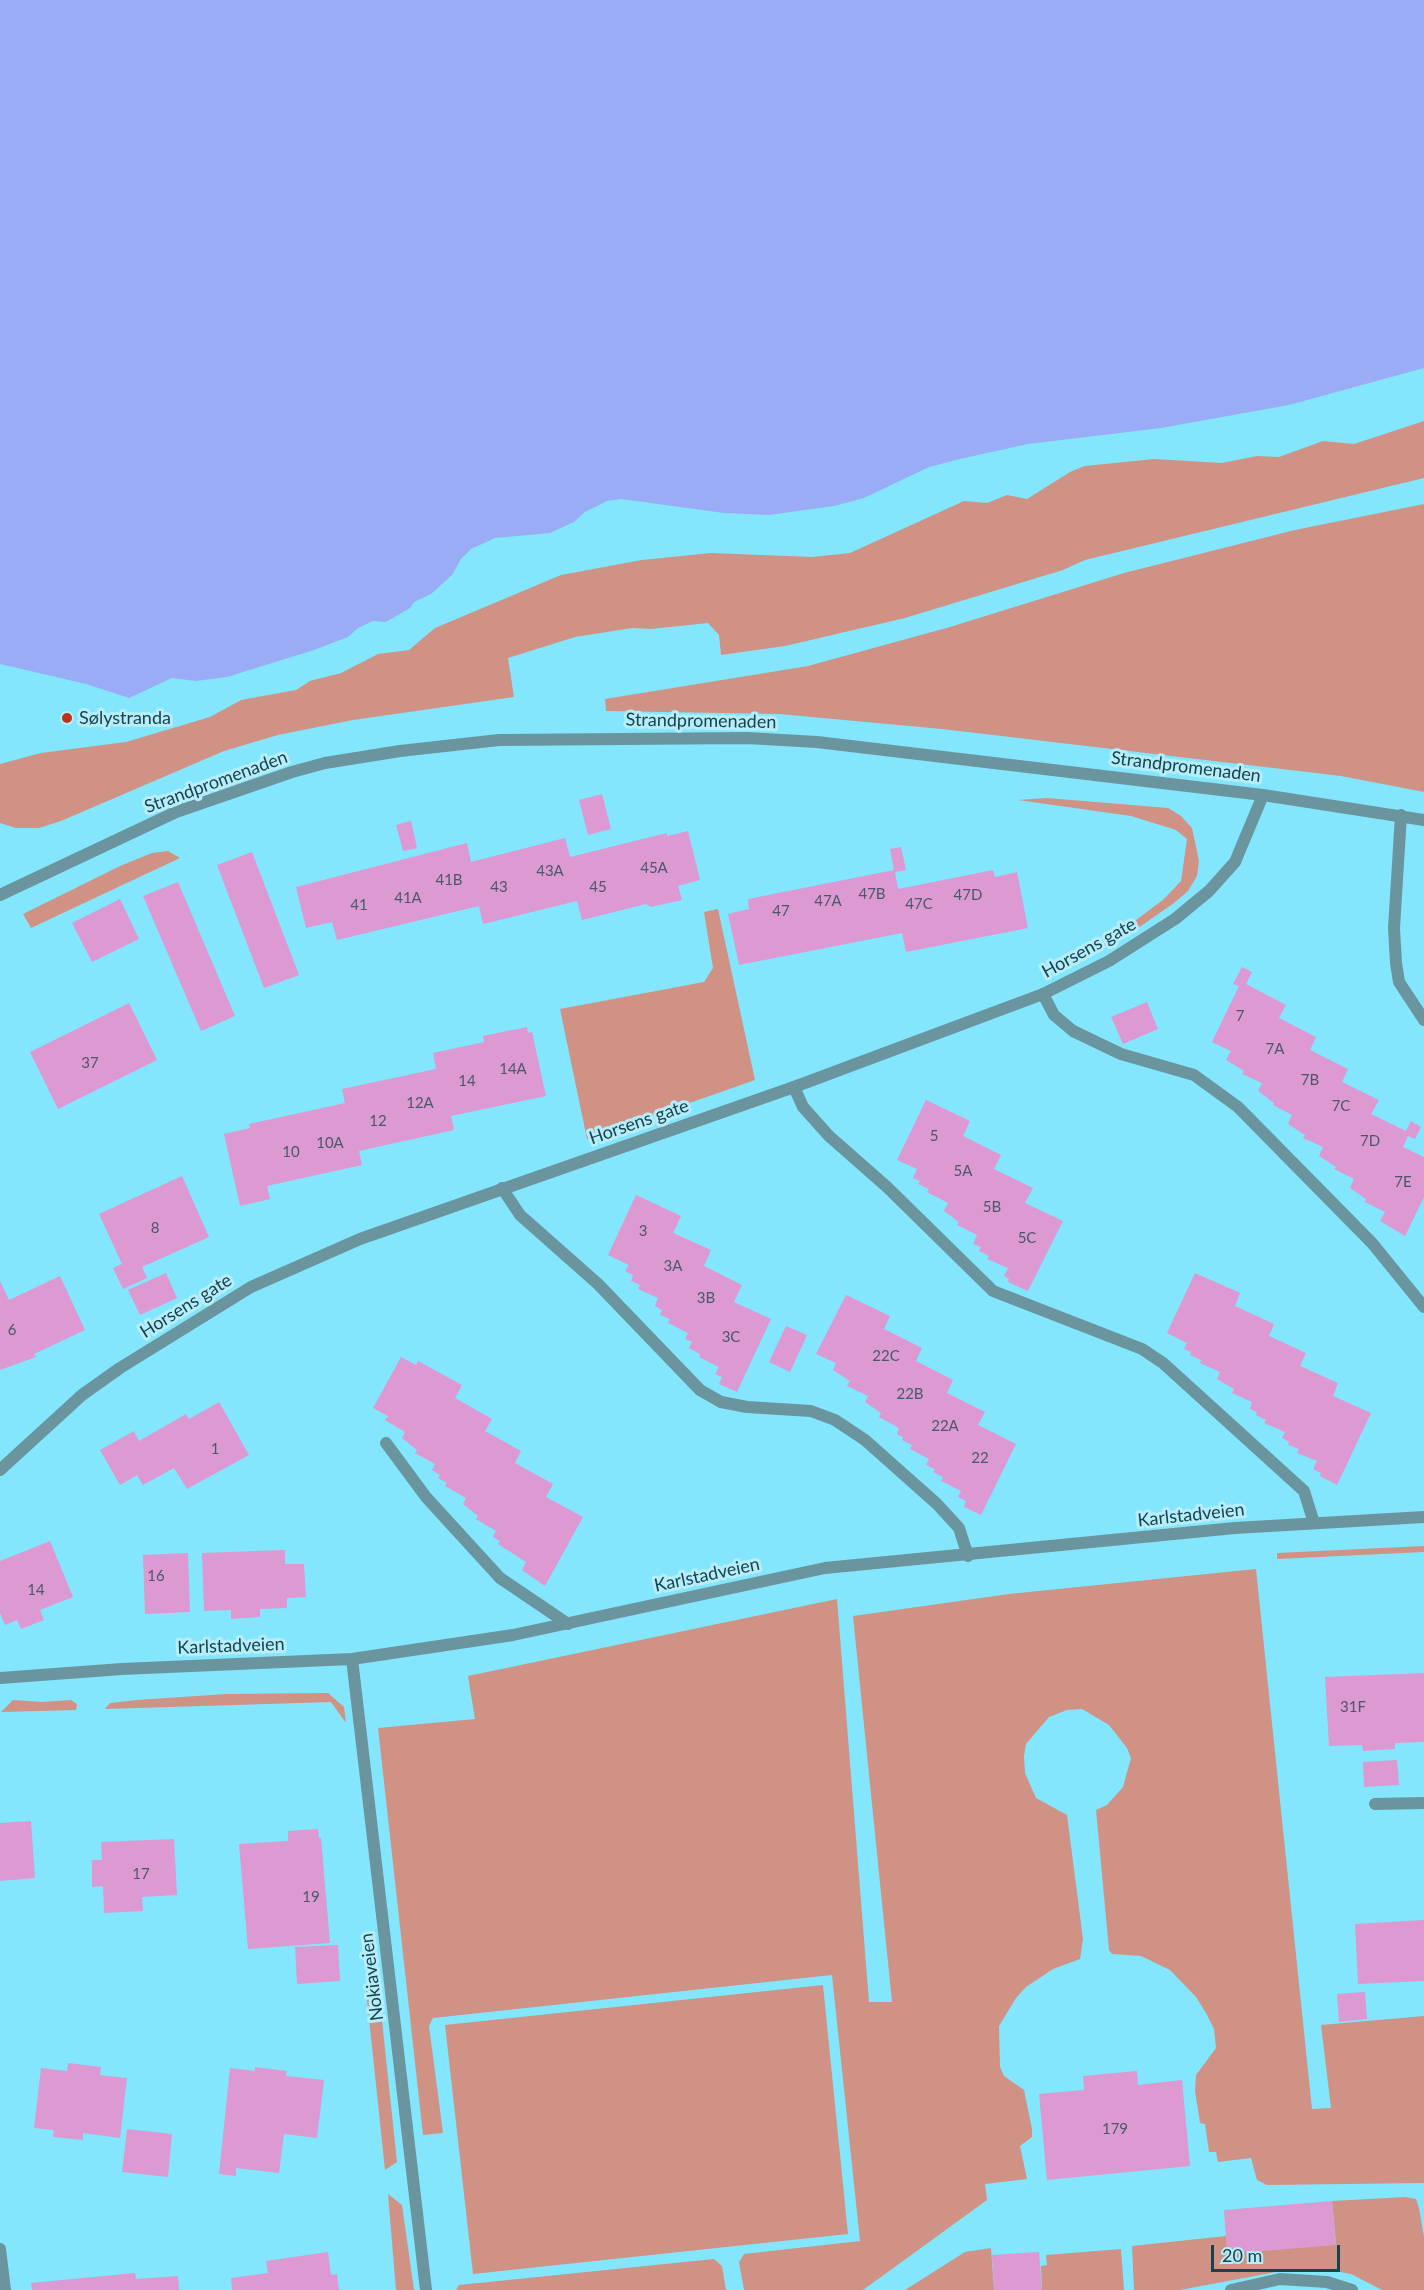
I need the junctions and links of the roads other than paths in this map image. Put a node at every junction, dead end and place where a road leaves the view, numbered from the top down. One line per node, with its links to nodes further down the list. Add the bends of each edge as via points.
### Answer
1 (1263, 795): 2 (street, Strandpromenaden); 4 (street, Strandpromenaden, via 817,742 747,738 499,740 400,751 292,772 177,812); 5 (street, Horsens gate, via 1235,862 1209,891 1175,919 1109,961)
2 (1401, 815): 3 (street, Strandpromenaden); 6 (street, via 1394,928 1396,963 1399,982)
3 (1424, 820)
4 (0, 894)
5 (1043, 994): 7 (street, Horsens gate); 9 (street, via 1054,1015 1073,1031 1121,1054 1194,1075 1238,1107 1372,1243)
6 (1424, 1020)
7 (794, 1087): 8 (street, Horsens gate); 13 (street, via 803,1107 829,1136 993,1291 1142,1349 1163,1363 1304,1491)
8 (502, 1188): 11 (street, Horsens gate, via 360,1239 250,1287 82,1395); 14 (street, via 520,1215 598,1284 700,1390 721,1402 811,1410 835,1420 865,1440 937,1504 959,1528)
9 (1424, 1307)
10 (386, 1443): 15 (street, via 426,1497 500,1578)
11 (0, 1470)
12 (1424, 1517): 13 (street, Karlstadveien)
13 (1314, 1524): 14 (street, Karlstadveien, via 1235,1528)
14 (968, 1556): 15 (street, Karlstadveien, via 825,1568)
15 (568, 1624): 16 (street, Karlstadveien)
16 (352, 1659): 17 (street, Karlstadveien); 22 (street, Nokiaveien)
17 (0, 1678)
18 (1424, 1803): 19 (street)
19 (1375, 1804)
20 (0, 2249): 21 (street)
21 (5, 2290)
22 (426, 2290)
23 (1231, 2290): 24 (street, via 1280,2279 1327,2282)
24 (1352, 2290)

